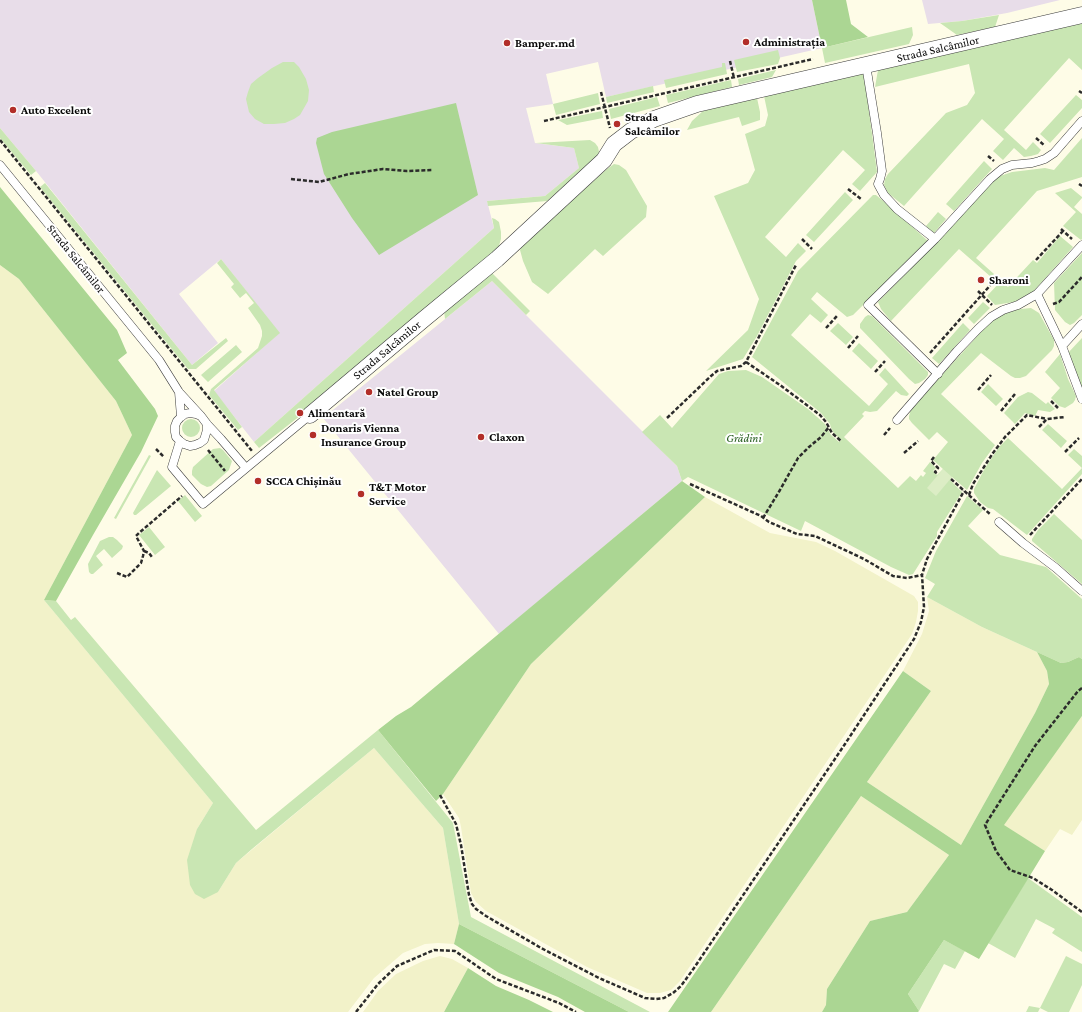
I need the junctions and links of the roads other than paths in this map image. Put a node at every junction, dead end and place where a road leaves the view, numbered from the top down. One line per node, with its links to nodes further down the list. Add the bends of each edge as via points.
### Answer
1 (1082, 15): 2 (street, Strada Salcâmilor)
2 (866, 65): 5 (lane, via 882,171 878,184 897,209); 13 (street, Strada Salcâmilor, via 697,104 631,131 614,144 604,160 497,258)
3 (1082, 121): 5 (lane, via 1054,153 1045,159 1002,169)
4 (0, 165): 11 (lane, Strada Salcâmilor, via 159,360)
5 (935, 239): 10 (lane, via 868,305)
6 (1081, 246): 7 (lane)
7 (1037, 294): 9 (lane); 10 (lane, via 991,317)
8 (1082, 324): 9 (lane)
9 (1062, 346): 12 (lane)
10 (938, 374): 16 (lane)
11 (179, 392): 14 (lane, Strada Salcâmilor); 15 (lane, Strada Salcâmilor)
12 (1082, 399)
13 (310, 415): 19 (lane, Strada Salcâmilor)
14 (201, 416): 15 (lane, via 190,413); 17 (lane, Strada Salcâmilor)
15 (181, 417): 18 (lane, Strada Salcâmilor, via 175,426 176,437)
16 (897, 420)
17 (207, 424): 18 (lane, via 208,430 202,442 190,446); 19 (lane, Strada Salcâmilor)
18 (180, 441): 19 (lane, Strada Salcâmilor, via 172,467 202,504)
19 (246, 468)
20 (999, 522): 21 (lane)
21 (1082, 591)

